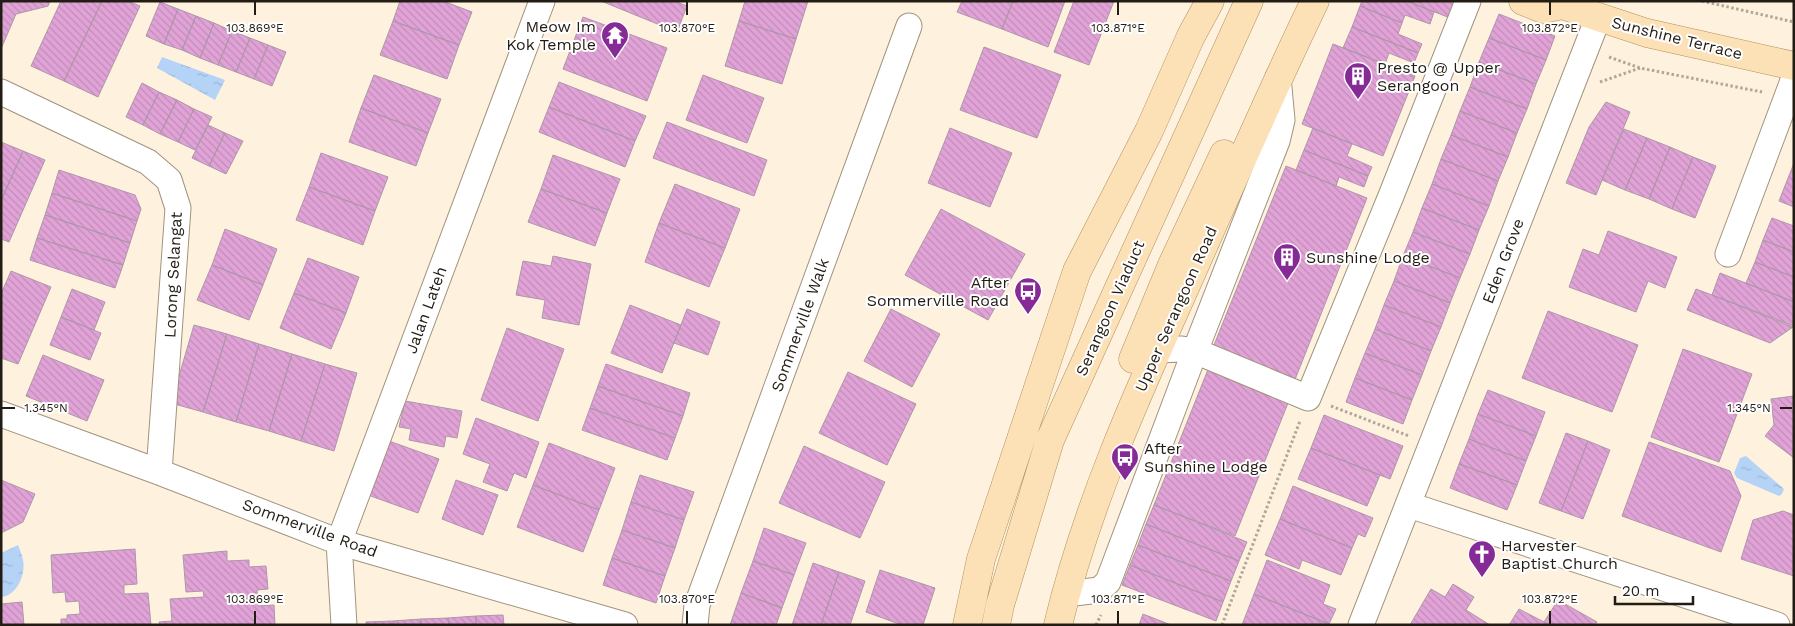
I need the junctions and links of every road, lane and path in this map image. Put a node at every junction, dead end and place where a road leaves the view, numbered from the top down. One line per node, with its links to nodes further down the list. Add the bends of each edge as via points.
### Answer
1 (542, 1): 28 (street, Jalan Lateh)
2 (1210, 1): 33 (main road, via 1149,131 1077,270 982,559)
3 (1249, 1): 34 (main road, Serangoon Viaduct, via 1050,440)
4 (1296, 1): 35 (main road, via 1172,265 1095,452)
5 (1315, 1): 16 (main road, Upper Serangoon Road)
6 (1468, 1): 23 (street, via 1372,215)
7 (1523, 1): 9 (main road, Sunshine Terrace, via 1543,9)
8 (1702, 1): 11 (path)
9 (1560, 3): 10 (main road, Sunshine Terrace)
10 (1598, 18): 13 (street, Eden Grove); 14 (main road, Sunshine Terrace, via 1647,33)
11 (1794, 22)
12 (909, 26): 32 (street, Sommerville Walk, via 697,605)
13 (1586, 49): 15 (path); 27 (street, Eden Grove)
14 (1794, 66)
15 (1640, 68): 17 (path); 18 (path)
16 (1278, 78): 21 (main road, Upper Serangoon Road); 22 (street, via 1282,120 1277,141)
17 (1596, 84)
18 (1790, 88): 20 (street)
19 (1, 92): 26 (street, Lorong Selangat, via 148,162 169,180 178,208)
20 (1728, 254)
21 (1157, 350): 22 (street); 29 (main road, Upper Serangoon Road, via 1118,440)
22 (1195, 351): 23 (street); 29 (street, via 1108,582 1098,590)
23 (1308, 398): 25 (path); 37 (path)
24 (1, 414): 26 (street, Sommerville Road)
25 (1417, 439)
26 (159, 472): 28 (street, Sommerville Road)
27 (1408, 505): 38 (street, Eden Grove); 39 (street)
28 (340, 542): 30 (street, Jalan Lateh); 31 (street, Sommerville Road)
29 (1066, 594): 36 (main road, Upper Serangoon Road)
30 (344, 625)
31 (625, 625)
32 (695, 625)
33 (967, 625)
34 (996, 625)
35 (1043, 625)
36 (1058, 625)
37 (1222, 625)
38 (1362, 625)
39 (1777, 625)

